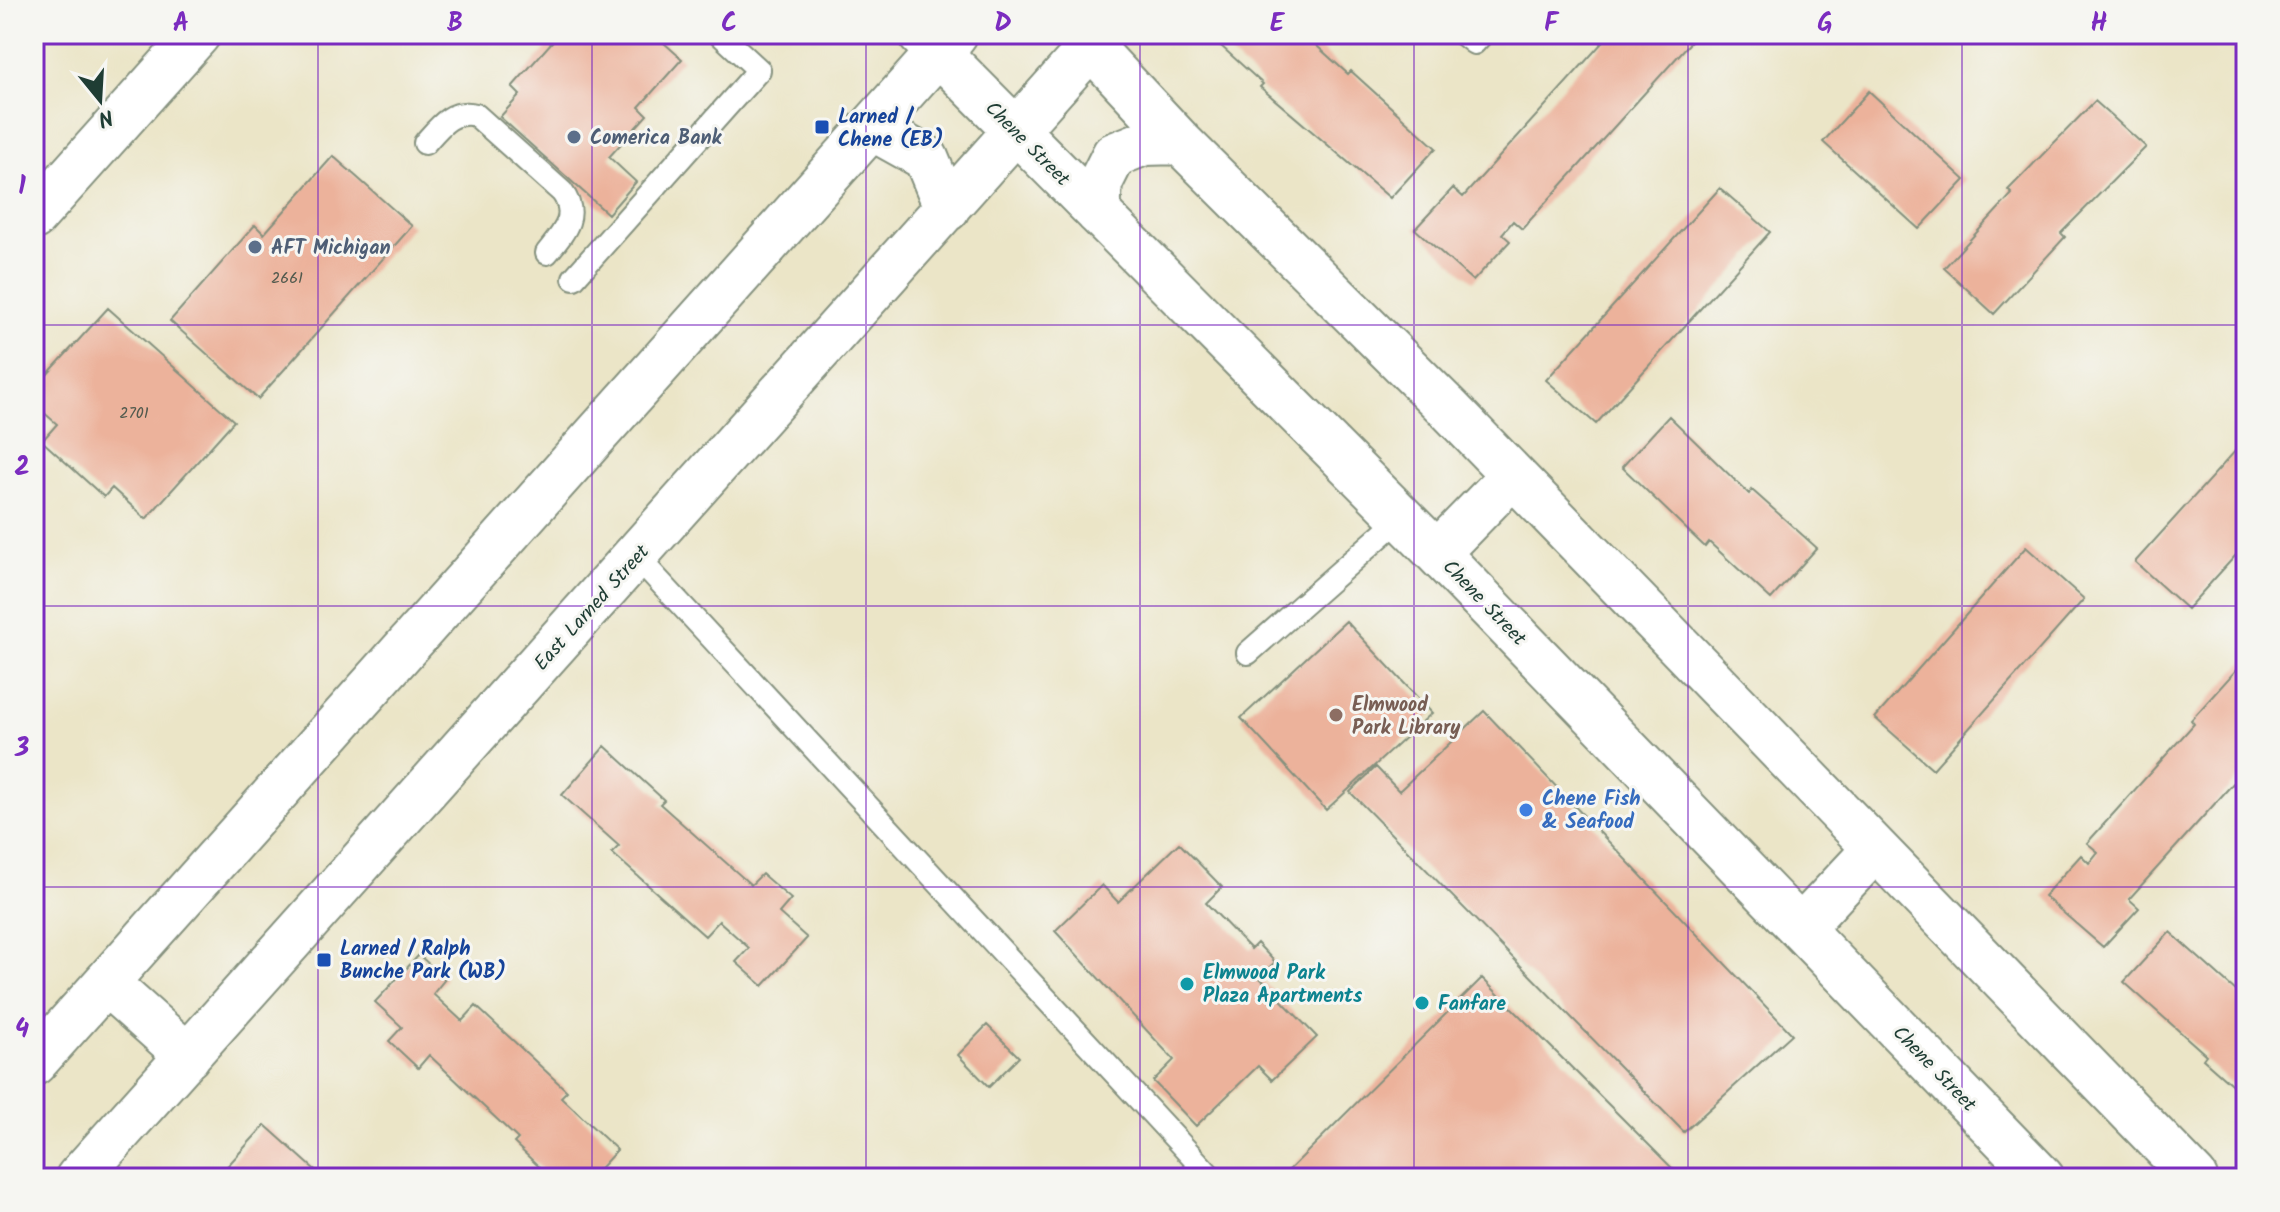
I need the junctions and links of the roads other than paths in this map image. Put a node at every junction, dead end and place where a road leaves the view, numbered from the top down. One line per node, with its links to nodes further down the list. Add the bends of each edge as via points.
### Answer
1 (198, 34): 13 (street)
2 (720, 34): 15 (lane, via 759,70)
3 (1463, 34): 4 (lane, via 1474,43)
4 (1482, 34)
5 (1090, 38): 8 (street, East Larned Street); 9 (street)
6 (937, 40): 7 (street); 8 (street, Chene Street)
7 (872, 128): 11 (street, via 926,158); 23 (street)
8 (1016, 131): 11 (street, East Larned Street); 12 (street, Chene Street)
9 (1180, 142): 12 (street, via 1144,143 1114,155 1100,183); 16 (street)
10 (425, 143): 14 (lane, via 445,120 460,113 476,115 568,200 571,216)
11 (947, 209): 19 (street, East Larned Street)
12 (1098, 213): 17 (street, Chene Street)
13 (34, 217)
14 (547, 253)
15 (574, 278)
16 (1513, 475): 18 (street); 21 (street)
17 (1402, 517): 18 (street, Chene Street); 20 (lane)
18 (1437, 553): 22 (street, Chene Street)
19 (636, 556): 24 (street, East Larned Street); 27 (lane)
20 (1248, 653)
21 (1875, 849): 22 (street); 29 (street)
22 (1801, 928): 28 (street, Chene Street)
23 (106, 983): 24 (street); 25 (street)
24 (188, 1056): 26 (street, East Larned Street)
25 (34, 1063)
26 (78, 1178)
27 (1212, 1178)
28 (2042, 1178)
29 (2195, 1178)

